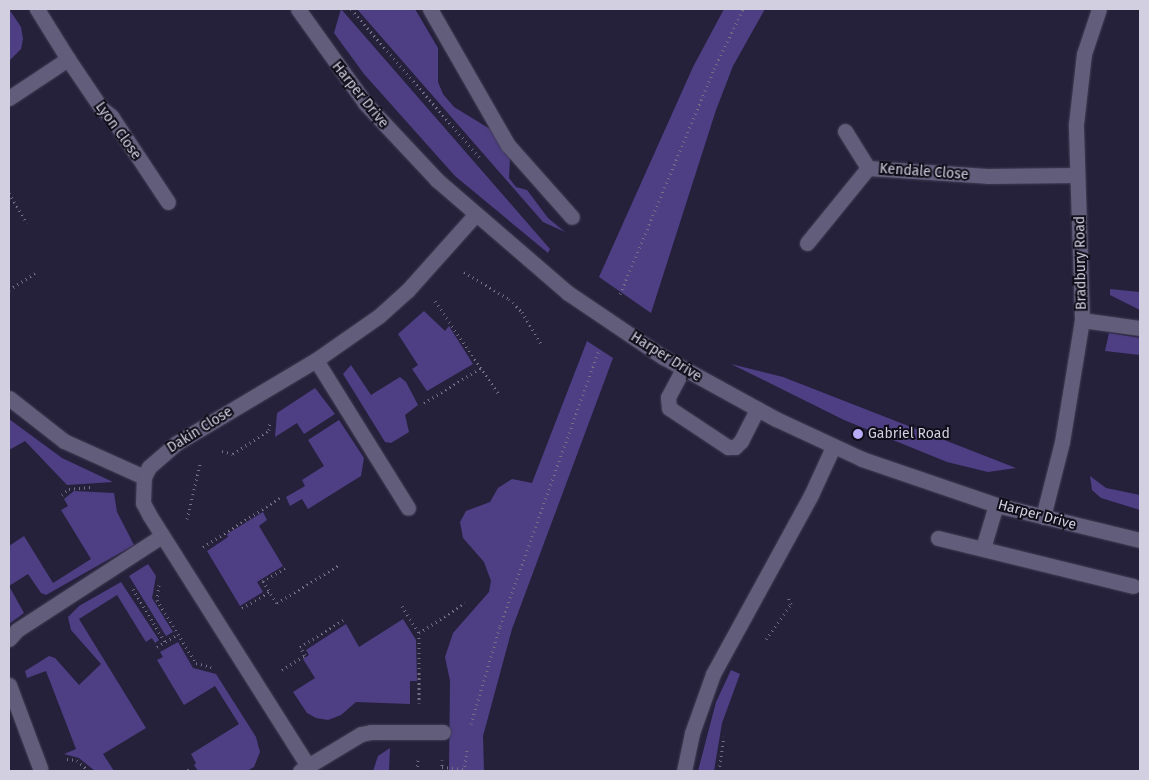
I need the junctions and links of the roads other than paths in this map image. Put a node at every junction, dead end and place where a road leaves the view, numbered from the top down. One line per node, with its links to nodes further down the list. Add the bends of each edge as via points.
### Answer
1 (36, 9): 5 (street, Lyon Close)
2 (298, 9): 11 (street, Harper Drive, via 365,103 402,145)
3 (430, 9): 12 (street, via 508,145)
4 (1099, 9): 9 (street, Bradbury Road, via 1084,54 1079,89)
5 (68, 59): 6 (street); 10 (street, Lyon Close, via 101,108 111,116)
6 (9, 98)
7 (845, 131): 8 (street)
8 (868, 168): 9 (street, Kendale Close, via 987,176); 13 (street, Kendale Close)
9 (1077, 175): 14 (street, Bradbury Road)
10 (168, 202)
11 (475, 215): 16 (street, Dakin Close, via 417,280 379,316); 17 (street, Harper Drive, via 545,274)
12 (572, 218)
13 (807, 243)
14 (1082, 320): 15 (street); 24 (street, Bradbury Road, via 1062,442)
15 (1140, 328)
16 (316, 360): 21 (street, Dakin Close, via 175,444 158,457); 23 (street)
17 (683, 369): 19 (street, Harper Drive); 19 (street, via 668,397 669,408 728,447 735,447 741,441)
18 (9, 398): 21 (street, via 64,441)
19 (758, 409): 20 (street, Harper Drive)
20 (833, 447): 22 (street, Harper Drive); 35 (street, via 811,495 713,674 692,734)
21 (144, 477): 25 (street, via 143,502)
22 (996, 505): 24 (street, Harper Drive); 28 (street)
23 (408, 508)
24 (1042, 517): 27 (street, Harper Drive)
25 (162, 536): 30 (street, via 17,630); 34 (street, via 241,659)
26 (938, 538): 28 (street)
27 (1140, 540)
28 (983, 548): 29 (street)
29 (1133, 586)
30 (9, 639)
31 (9, 685): 33 (street)
32 (442, 732): 34 (street, via 361,734)
33 (40, 768)
34 (304, 769)
35 (684, 771)

